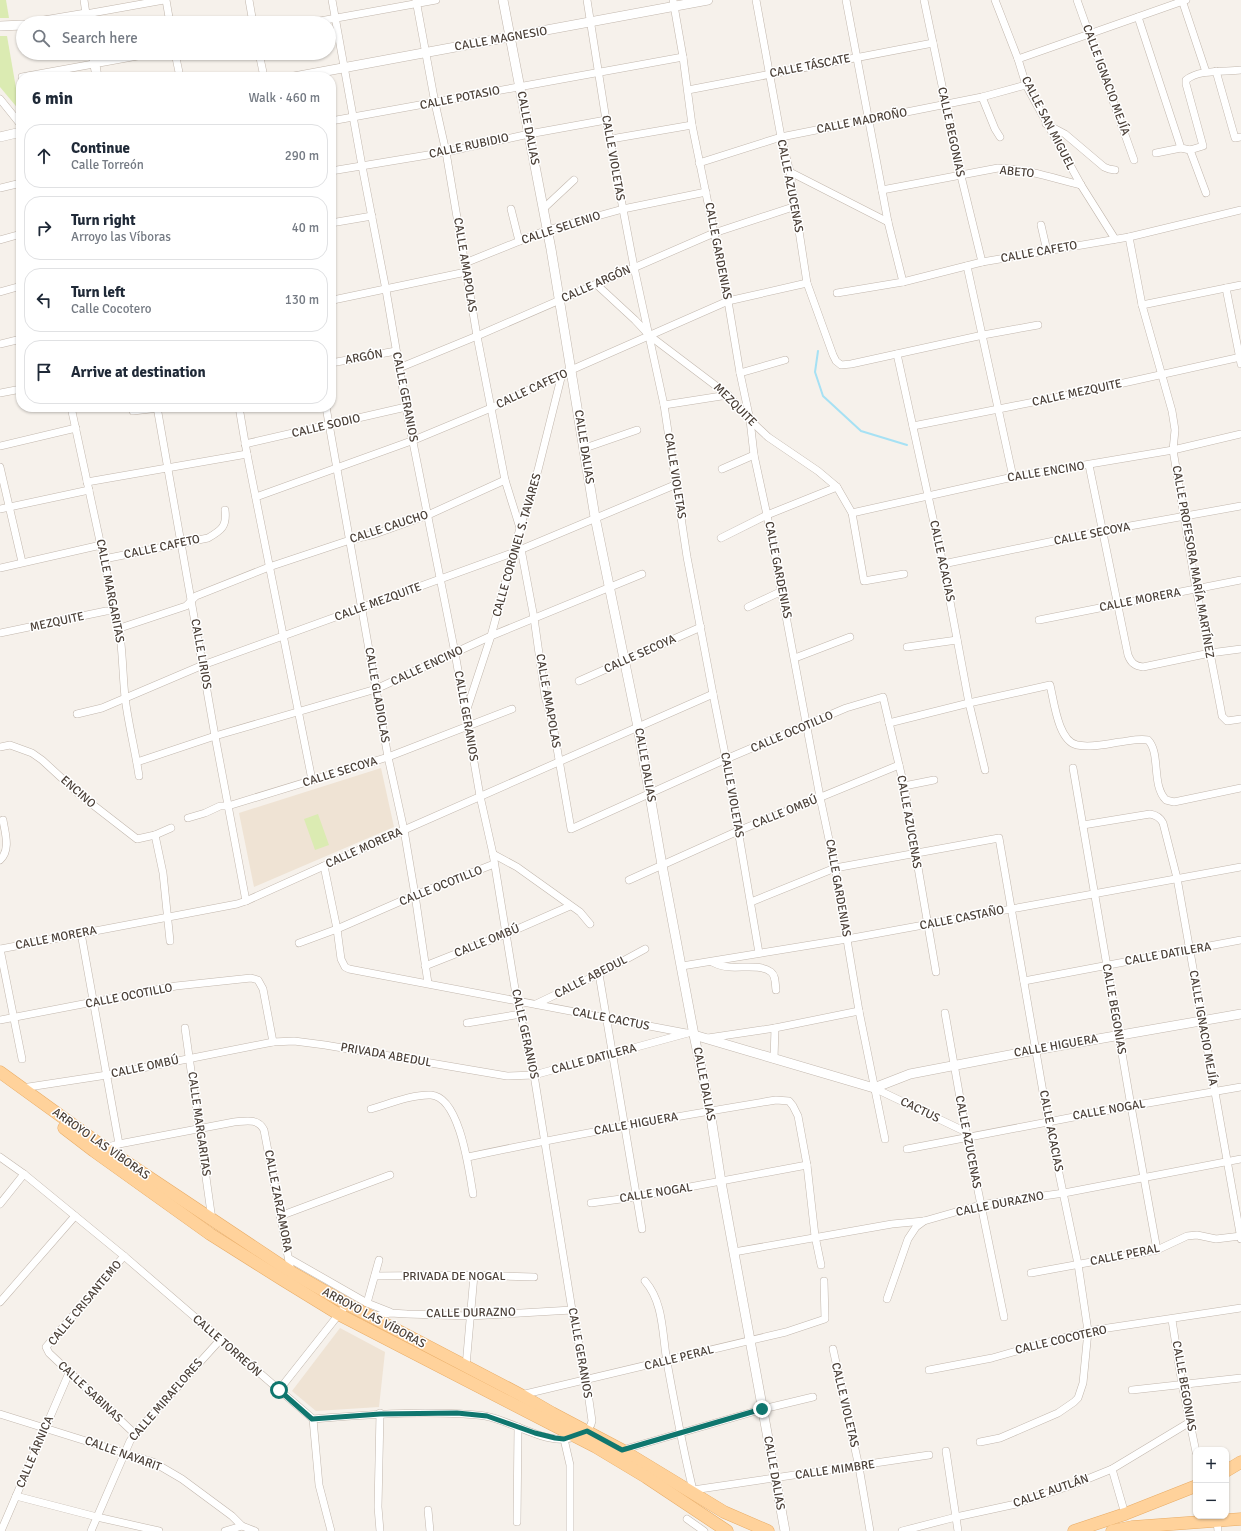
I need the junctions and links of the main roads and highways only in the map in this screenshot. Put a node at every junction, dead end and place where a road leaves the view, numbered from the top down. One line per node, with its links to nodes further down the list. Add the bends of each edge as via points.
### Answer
1 (0, 1072): 3 (main road, ARROYO LAS VÍBORAS)
2 (0, 1078): 3 (main road, ARROYO LAS VÍBORAS)
3 (20, 1090): 4 (main road, ARROYO LAS VÍBORAS)
4 (100, 1150): 11 (main road, ARROYO LAS VÍBORAS, via 210,1234 340,1315 646,1477); 12 (main road, ARROYO LAS VÍBORAS, via 291,1272 347,1304 622,1450 724,1512)
5 (1241, 1462): 6 (main road)
6 (1229, 1469)
7 (1193, 1487): 13 (main road)
8 (1241, 1519): 9 (main road)
9 (1217, 1526): 10 (main road)
10 (1132, 1529): 14 (main road)
11 (727, 1531)
12 (768, 1531)
13 (1074, 1531)
14 (1112, 1531)

